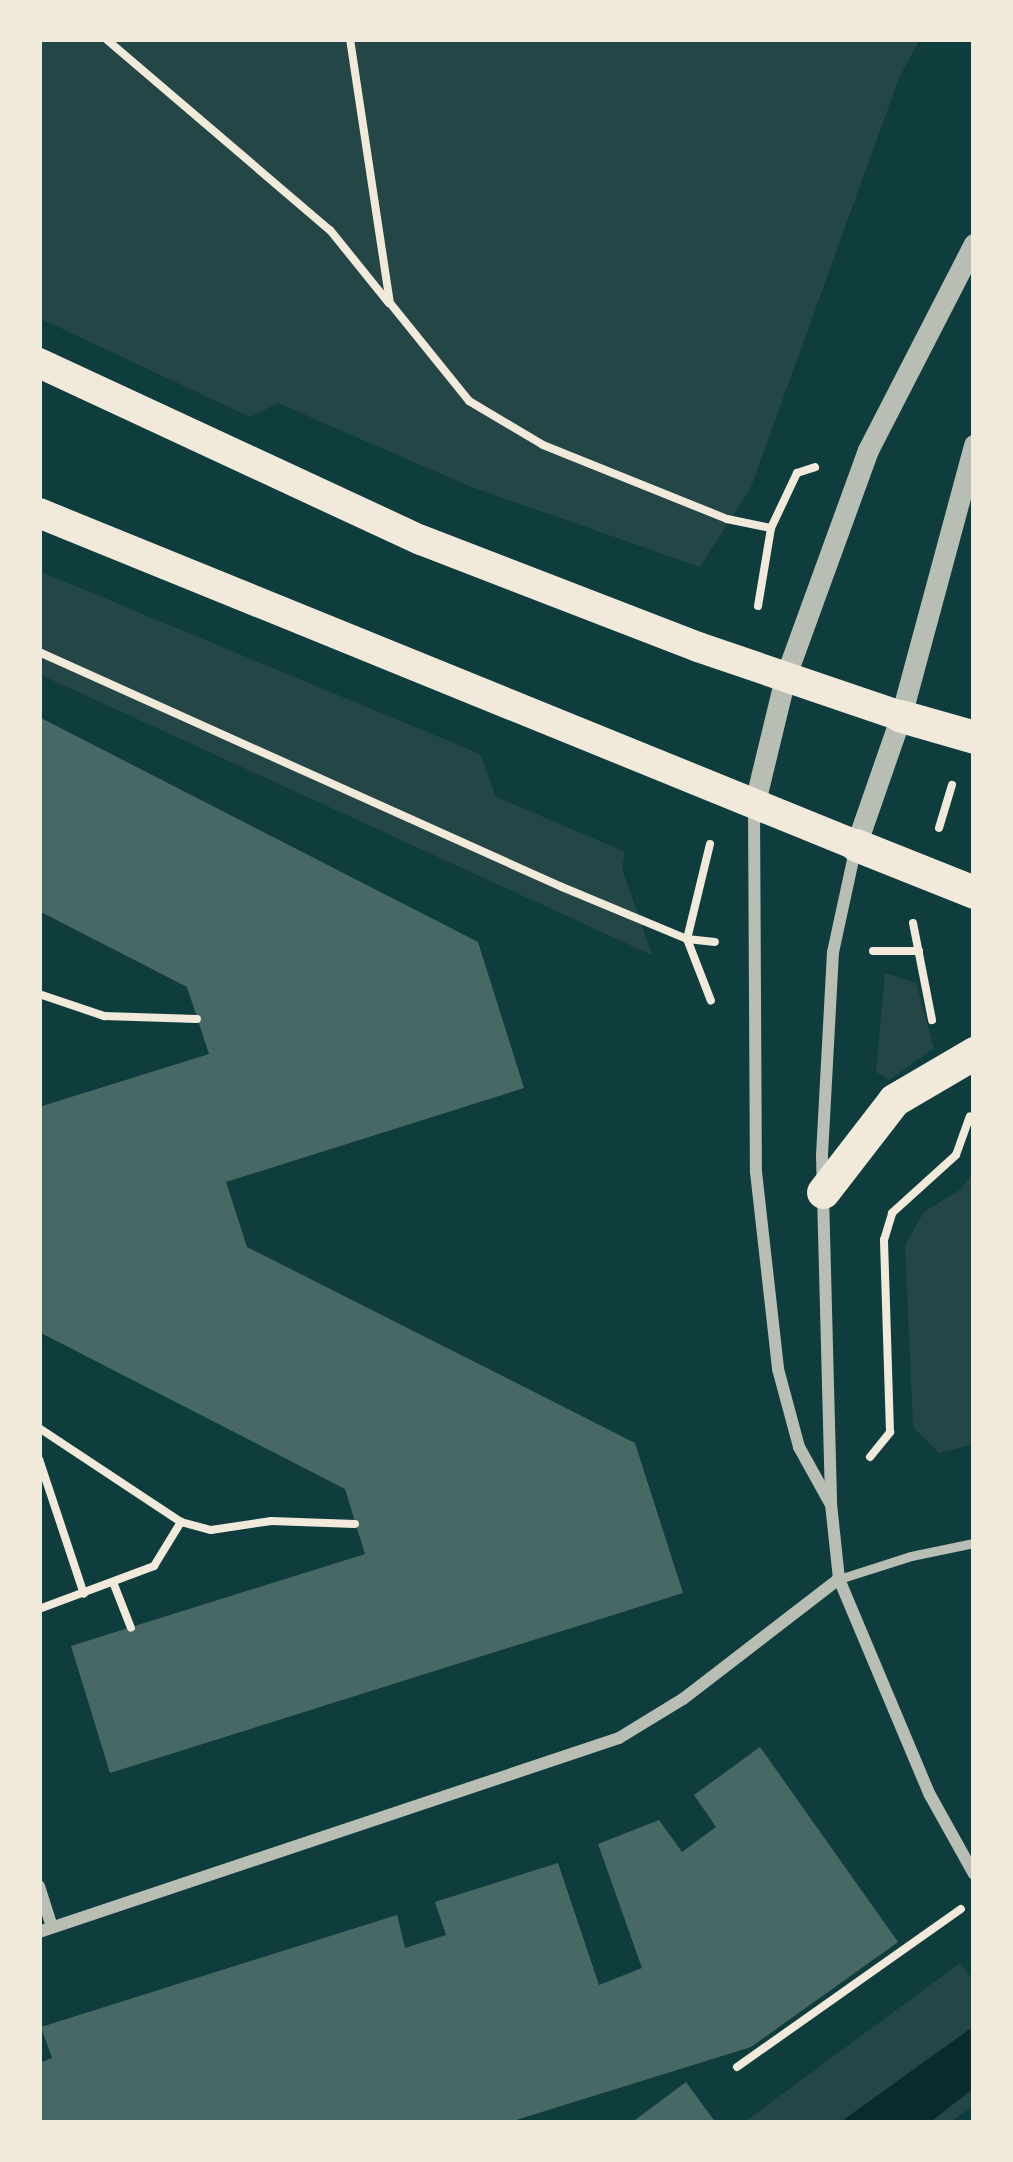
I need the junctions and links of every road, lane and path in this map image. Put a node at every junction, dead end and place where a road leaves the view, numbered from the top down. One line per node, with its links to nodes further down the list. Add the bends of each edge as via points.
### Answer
1 (106, 39): 4 (path, via 315,217)
2 (350, 39): 4 (path)
3 (974, 244): 10 (street, via 868,449)
4 (390, 303): 8 (path, via 469,401 543,445 727,519)
5 (39, 363): 10 (main road, via 421,540)
6 (974, 445): 11 (street)
7 (39, 513): 13 (main road)
8 (771, 528)
9 (39, 652): 16 (path, via 687,939)
10 (785, 678): 11 (main road); 13 (street)
11 (901, 716): 12 (highway); 14 (street)
12 (974, 737)
13 (754, 806): 14 (main road); 16 (street)
14 (856, 845): 15 (highway); 21 (street, via 833,952)
15 (974, 892)
16 (757, 946): 24 (street, via 755,1172 778,1369 799,1447)
17 (919, 951): 20 (path, via 924,996)
18 (39, 994): 19 (path, via 104,1016)
19 (197, 1018)
20 (963, 1058): 21 (highway, via 893,1100); 24 (path, via 966,1137 939,1175 892,1213 884,1240 890,1432)
21 (824, 1192): 24 (street)
22 (39, 1428): 25 (path)
23 (39, 1459): 30 (path)
24 (831, 1504): 28 (street)
25 (181, 1522): 26 (path, via 211,1530 272,1521); 29 (path, via 154,1566)
26 (355, 1524)
27 (974, 1543): 28 (lane)
28 (839, 1580): 33 (street, via 930,1795); 36 (street, via 619,1738)
29 (113, 1582): 30 (path); 32 (path)
30 (84, 1594): 31 (path)
31 (39, 1609)
32 (131, 1628)
33 (974, 1874)
34 (39, 1886): 36 (street)
35 (974, 1900): 37 (path)
36 (46, 1930)
37 (736, 2067)

